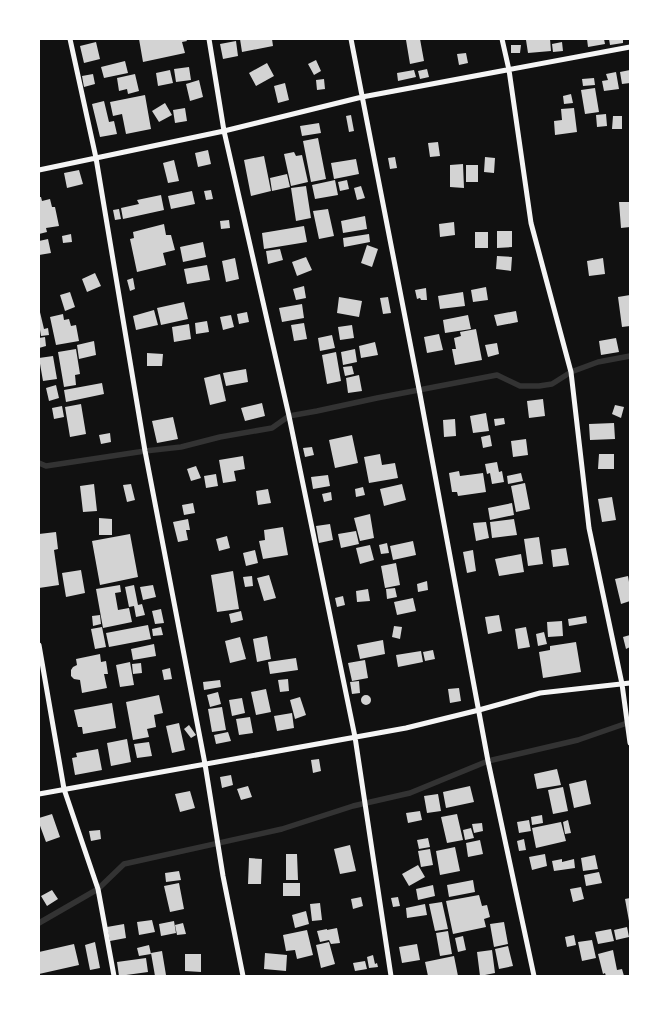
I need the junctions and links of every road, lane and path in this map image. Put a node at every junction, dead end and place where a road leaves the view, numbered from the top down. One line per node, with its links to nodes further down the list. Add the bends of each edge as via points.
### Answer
1 (70, 39): 9 (street)
2 (208, 39): 8 (street)
3 (351, 39): 7 (street)
4 (502, 39): 6 (street)
5 (630, 47): 6 (street)
6 (509, 70): 7 (street); 13 (street, via 530,223 571,372 589,528)
7 (362, 97): 8 (street); 14 (street)
8 (224, 131): 9 (street); 15 (street, via 289,416)
9 (96, 158): 10 (street); 17 (street, via 145,451)
10 (39, 170)
11 (39, 645): 18 (street)
12 (630, 683): 13 (street)
13 (622, 684): 14 (street, via 540,693); 16 (street)
14 (479, 710): 15 (street); 23 (street)
15 (355, 737): 17 (street); 22 (street)
16 (630, 742)
17 (205, 764): 18 (street); 21 (street)
18 (64, 789): 19 (street); 20 (street, via 98,889)
19 (39, 794)
20 (114, 976)
21 (243, 976)
22 (391, 976)
23 (534, 976)

